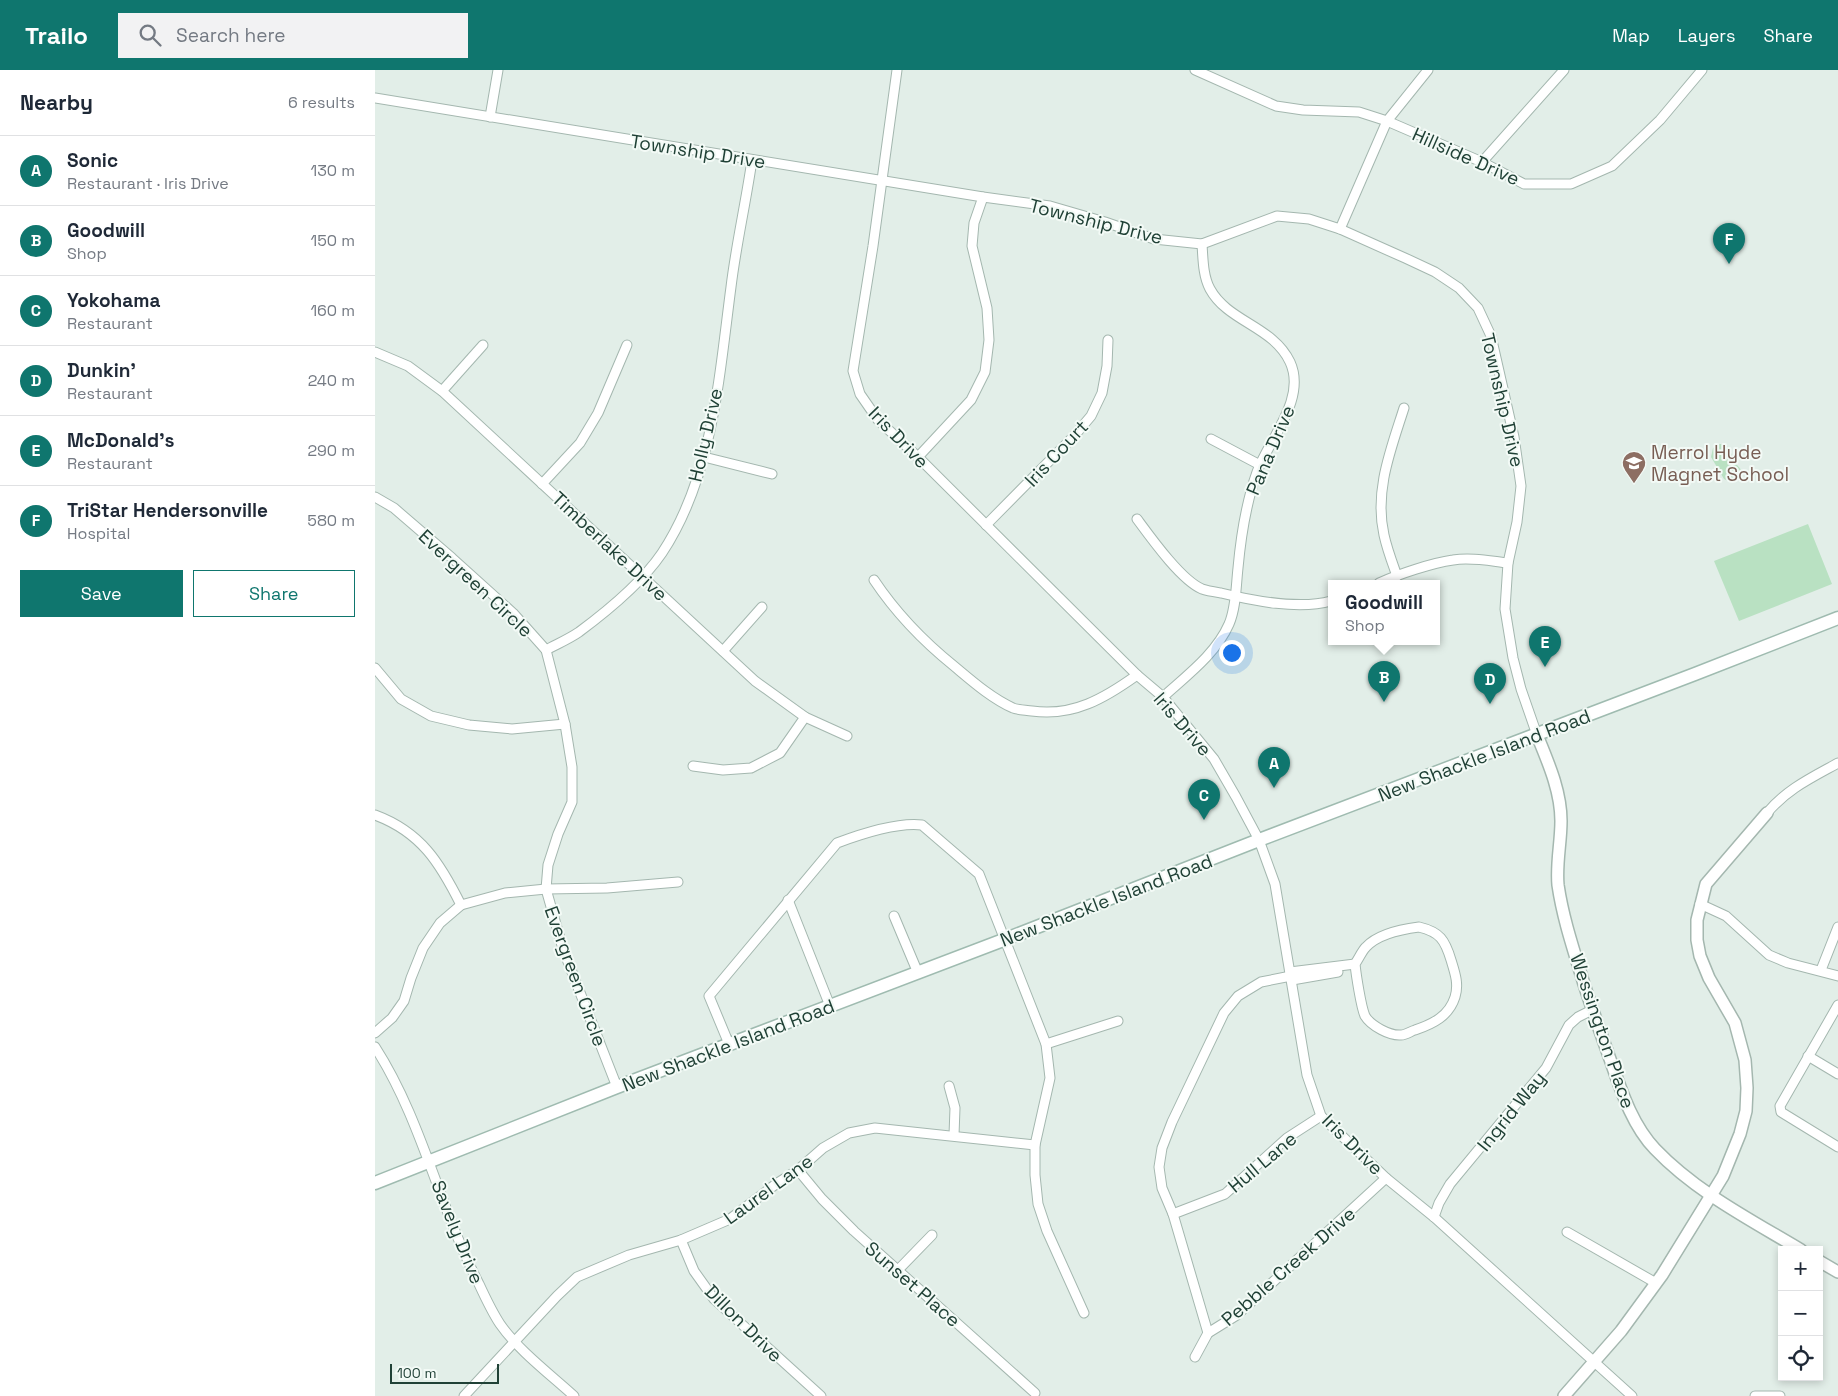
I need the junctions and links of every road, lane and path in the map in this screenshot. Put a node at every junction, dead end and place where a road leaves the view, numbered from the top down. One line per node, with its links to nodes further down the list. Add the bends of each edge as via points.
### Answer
1 (498, 70): 8 (street)
2 (897, 70): 12 (street, Iris Drive)
3 (1195, 70): 9 (street, Hillside Drive, via 1276,106 1359,112)
4 (1428, 70): 9 (street)
5 (1564, 70): 11 (street)
6 (1702, 70): 11 (street, Hillside Drive, via 1660,120 1611,166 1571,184 1525,184)
7 (375, 98): 8 (street, Township Drive)
8 (491, 116): 10 (street, Township Drive)
9 (1387, 121): 11 (street, Hillside Drive); 14 (street)
10 (752, 160): 12 (street, Township Drive); 23 (street, Holly Drive)
11 (1482, 162)
12 (882, 180): 13 (street, Township Drive); 24 (street, Iris Drive, via 853,371 859,394 879,420)
13 (983, 197): 15 (street, Township Drive, via 1050,206 1154,239); 24 (street, via 974,223 972,246 987,308 989,340 985,372 971,400)
14 (1340, 229): 15 (street, Township Drive, via 1309,219 1277,216); 31 (street, Township Drive, via 1435,272 1459,288 1477,308 1491,336 1515,437 1521,486)
15 (1202, 244): 25 (street, Pana Drive, via 1203,267 1210,289 1224,306 1277,343 1291,363 1291,400 1282,425)
16 (1108, 340): 30 (street, Iris Court, via 1102,393 1091,416)
17 (483, 345): 20 (street)
18 (627, 345): 27 (street, via 598,413 580,443)
19 (375, 352): 20 (street, Timberlake Drive, via 408,366)
20 (442, 391): 27 (street, Timberlake Drive)
21 (1404, 408): 33 (street, via 1386,462 1381,489 1384,535)
22 (1211, 439): 25 (street)
23 (704, 456): 26 (street); 32 (street, Holly Drive, via 691,497 675,530)
24 (918, 457): 30 (street, Iris Drive)
25 (1259, 465): 36 (street, Pana Drive, via 1244,518)
26 (772, 474)
27 (543, 484): 32 (street, Timberlake Drive)
28 (375, 497): 40 (street, Evergreen Circle, via 395,508 459,564 513,613)
29 (1137, 519): 36 (street, via 1178,570 1201,588)
30 (986, 525): 43 (street, Iris Drive)
31 (1508, 563): 33 (street, via 1454,560); 47 (street, Township Drive, via 1505,605 1513,658)
32 (643, 576): 40 (street, Holly Drive, via 578,633); 41 (street, Timberlake Drive)
33 (1397, 576): 35 (street)
34 (874, 580): 43 (street, via 917,634 983,689 1014,708 1045,713 1084,706 1113,692)
35 (1387, 580)
36 (1235, 596): 37 (street, via 1267,602); 44 (street, Pana Drive, via 1229,624 1214,649)
37 (1328, 602)
38 (762, 607): 41 (street)
39 (1838, 618): 47 (main road, New Shackle Island Road)
40 (546, 650): 46 (street, Evergreen Circle)
41 (723, 650): 45 (street, Timberlake Drive, via 755,680)
42 (375, 668): 46 (street, via 401,699 431,716 469,725 512,728)
43 (1137, 675): 44 (street, Iris Drive)
44 (1163, 698): 53 (street, Iris Drive, via 1214,759)
45 (805, 717): 48 (street, Timberlake Drive); 50 (street, via 780,753 751,768 723,770)
46 (565, 724): 55 (street, Evergreen Circle, via 572,802 548,865)
47 (1537, 735): 53 (main road, New Shackle Island Road); 69 (street, Wessington Place, via 1560,799 1557,865 1563,912)
48 (847, 736)
49 (1838, 763): 51 (street, via 1794,787)
50 (693, 766)
51 (1767, 813): 57 (street, via 1706,884)
52 (375, 815): 58 (street, via 416,837 443,873)
53 (1259, 840): 61 (main road, New Shackle Island Road); 65 (street, Iris Drive, via 1275,884)
54 (678, 882): 55 (street)
55 (546, 889): 58 (street, via 505,894); 78 (street, Evergreen Circle, via 563,948)
56 (789, 900): 61 (street, via 837,843 861,834 922,825 979,874); 68 (street); 72 (street, via 709,996)
57 (1701, 904): 63 (street, via 1726,916 1769,955); 87 (street, via 1697,920 1700,956 1735,1023 1745,1060 1747,1088 1740,1134)
58 (461, 905): 71 (street, via 439,923 423,948 404,1001 392,1018)
59 (893, 916): 64 (street)
60 (1838, 927): 63 (street)
61 (1006, 939): 64 (main road, New Shackle Island Road); 73 (street)
62 (1356, 966): 62 (street, via 1372,942 1407,929 1426,929 1446,945 1457,980 1455,997 1445,1014 1432,1024 1401,1035 1388,1032 1365,1016); 65 (street)
63 (1821, 970): 66 (street)
64 (918, 973): 68 (main road, New Shackle Island Road)
65 (1291, 976): 79 (street, Iris Drive, via 1307,1075); 88 (street, via 1261,982 1238,996 1224,1013 1162,1148 1159,1167 1162,1188)
66 (1838, 976)
67 (1838, 1005): 75 (street)
68 (830, 1006): 72 (main road, New Shackle Island Road)
69 (1592, 1010): 87 (street, Wessington Place, via 1622,1095 1636,1123 1654,1148); 89 (street, Ingrid Way, via 1569,1025 1546,1068 1450,1184)
70 (1118, 1021): 73 (street)
71 (375, 1033)
72 (729, 1044): 78 (main road, New Shackle Island Road)
73 (1046, 1044): 81 (street, via 1049,1078)
74 (375, 1047): 83 (street, Savely Drive, via 389,1068)
75 (1808, 1056): 76 (street); 82 (street, via 1782,1101 1781,1112)
76 (1838, 1074)
77 (949, 1086): 80 (street, via 955,1108)
78 (617, 1087): 83 (main road, New Shackle Island Road)
79 (1321, 1116): 85 (street, Iris Drive); 88 (street, Hull Lane, via 1287,1138 1225,1194)
80 (954, 1135): 81 (street, Laurel Lane); 84 (street, Laurel Lane, via 875,1128 849,1133 823,1148)
81 (1035, 1145): 98 (street, via 1038,1204)
82 (1838, 1147)
83 (430, 1162): 86 (main road, New Shackle Island Road); 100 (street, Savely Drive, via 464,1256 500,1324)
84 (798, 1170): 92 (street, Laurel Lane, via 731,1219); 95 (street, Sunset Place, via 822,1199)
85 (1386, 1178): 89 (street, Iris Drive); 99 (street, Pebble Creek Drive, via 1237,1315)
86 (375, 1184)
87 (1711, 1195): 93 (street, Wessington Place); 97 (street)
88 (1173, 1214): 99 (street)
89 (1434, 1217): 102 (street, Iris Drive)
90 (1567, 1232): 97 (street)
91 (932, 1235): 95 (street)
92 (681, 1240): 100 (street, Laurel Lane, via 637,1252 577,1277); 106 (street, Dillon Drive, via 694,1271 714,1299)
93 (1794, 1246)
94 (1823, 1263): 96 (street)
95 (898, 1270): 103 (street, Sunset Place)
96 (1838, 1272)
97 (1656, 1283): 102 (street)
98 (1084, 1313)
99 (1208, 1333): 101 (street, Pebble Creek Drive)
100 (515, 1342): 104 (street, Laurel Lane); 105 (street, Savely Drive)
101 (1195, 1357)
102 (1595, 1362): 107 (street); 108 (street, Iris Drive)
103 (1035, 1392)
104 (464, 1396)
105 (574, 1396)
106 (821, 1396)
107 (1564, 1396)
108 (1632, 1396)
109 (1755, 1396): 110 (street)
110 (1780, 1396)

